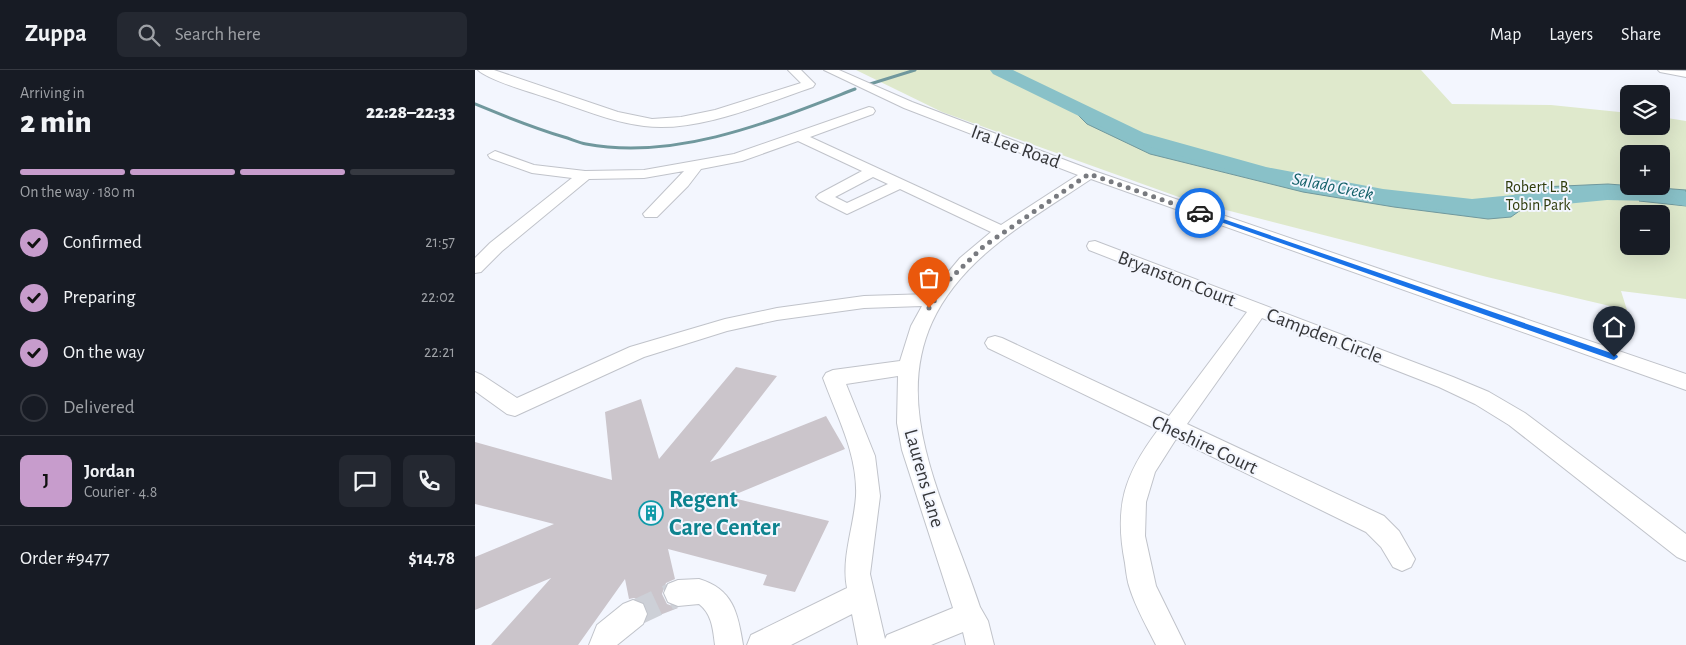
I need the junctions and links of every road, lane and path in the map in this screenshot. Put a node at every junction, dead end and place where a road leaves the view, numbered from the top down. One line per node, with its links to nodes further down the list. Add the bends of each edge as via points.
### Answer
1 (484, 70): 6 (street, via 560,97 651,123 719,114)
2 (794, 70): 6 (street)
3 (1664, 70): 5 (street)
4 (834, 72): 6 (street); 12 (street, Ira Lee Road, via 924,112)
5 (1686, 74)
6 (809, 84)
7 (869, 111): 8 (street)
8 (798, 136): 10 (street, via 737,158); 11 (street)
9 (495, 155): 13 (street, via 532,169)
10 (696, 165): 13 (street, via 644,174); 15 (street, via 683,183)
11 (873, 171): 14 (street); 14 (street, via 824,197 847,209)
12 (1089, 174): 16 (street, Laurens Lane); 24 (street, Ira Lee Road)
13 (585, 175): 18 (street)
14 (899, 184): 16 (street)
15 (651, 214)
16 (1004, 232): 19 (street, Laurens Lane, via 966,262)
17 (1095, 246): 20 (street, Bryanston Court)
18 (475, 268)
19 (935, 300): 22 (street, Laurens Lane, via 915,337); 23 (street, via 863,302 777,314 725,326 637,352 515,408)
20 (1259, 309): 25 (street, Campden Circle); 26 (street, Campden Circle, via 1482,398 1517,419)
21 (995, 343): 25 (street, Cheshire Court)
22 (909, 367): 29 (street, via 833,378 864,456 868,496 857,574); 31 (street, Laurens Lane, via 907,415 914,451)
23 (475, 380)
24 (1686, 382)
25 (1172, 428): 27 (street, Cheshire Court, via 1375,524 1390,539); 38 (street, Campden Circle, via 1143,471 1132,519 1132,536 1143,590)
26 (1686, 549)
27 (1402, 559)
28 (677, 593): 33 (street, via 701,591 715,599 723,613)
29 (861, 595): 34 (street); 35 (street)
30 (633, 614): 32 (street, via 607,635)
31 (969, 615): 36 (street); 37 (street, Laurens Lane, via 974,621)
32 (603, 645)
33 (729, 645)
34 (761, 645)
35 (872, 645)
36 (897, 645)
37 (980, 645)
38 (1171, 645)

